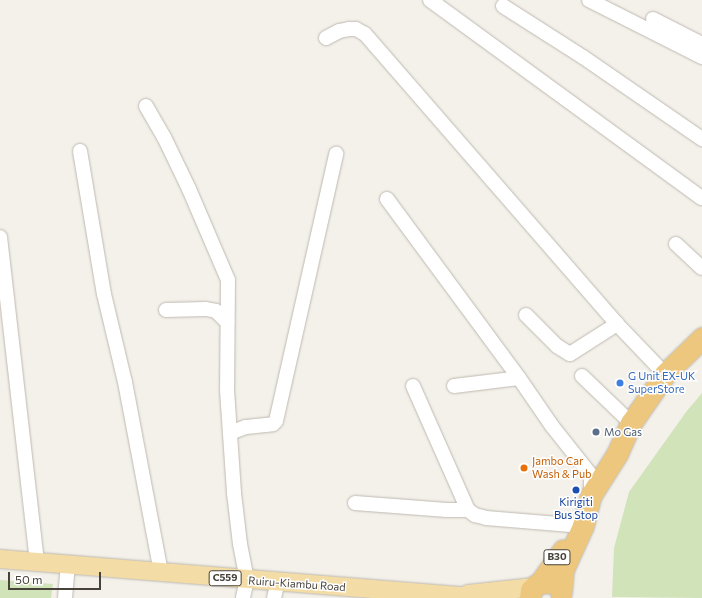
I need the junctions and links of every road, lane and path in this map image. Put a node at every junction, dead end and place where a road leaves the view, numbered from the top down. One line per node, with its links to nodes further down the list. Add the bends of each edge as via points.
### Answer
1 (430, 0): 12 (street)
2 (589, 0): 7 (street)
3 (503, 6): 9 (street)
4 (653, 18): 6 (street)
5 (326, 38): 20 (street, via 349,29 356,29 365,34)
6 (702, 44)
7 (702, 57)
8 (146, 106): 19 (street, via 190,189 228,280)
9 (702, 139)
10 (80, 151): 36 (street, via 104,294 125,382)
11 (336, 154): 28 (street, via 276,421)
12 (702, 198)
13 (387, 199): 24 (street)
14 (0, 237): 34 (street)
15 (676, 244): 16 (street)
16 (702, 268)
17 (166, 310): 19 (street, via 206,309 216,311)
18 (526, 316): 20 (street, via 556,346 570,354)
19 (228, 322): 28 (street)
20 (617, 324): 22 (street)
21 (702, 338): 22 (highway, B30)
22 (665, 374): 27 (highway, B30)
23 (582, 376): 27 (street)
24 (519, 378): 26 (street); 29 (street, via 552,426 591,475)
25 (413, 386): 31 (street)
26 (454, 386)
27 (631, 424): 29 (highway, B30)
28 (230, 433): 37 (street, via 240,544)
29 (591, 495): 32 (highway, B30)
30 (356, 503): 31 (street)
31 (468, 510): 32 (street, via 486,518)
32 (581, 530): 38 (highway, B30); 43 (highway, B30, via 563,570)
33 (0, 559): 34 (main road, Ruiru-Kiambu Road / C559)
34 (37, 563): 35 (main road, Ruiru-Kiambu Road / C559)
35 (68, 566): 36 (main road, Ruiru-Kiambu Road / C559); 44 (street)
36 (161, 573): 37 (main road, Ruiru-Kiambu Road / C559)
37 (247, 580): 39 (main road, Ruiru-Kiambu Road / C559); 45 (street)
38 (534, 589): 42 (main road, C559); 43 (highway, B30, via 552,584)
39 (276, 590): 40 (main road, Ruiru-Kiambu Road / C559)
40 (344, 593): 41 (main road, Ruiru-Kiambu Road / C559)
41 (411, 595): 42 (main road, Ruiru-Kiambu Road / C559)
42 (451, 595): 46 (main road, C559)
43 (561, 596)
44 (65, 598)
45 (243, 598)
46 (481, 598)

